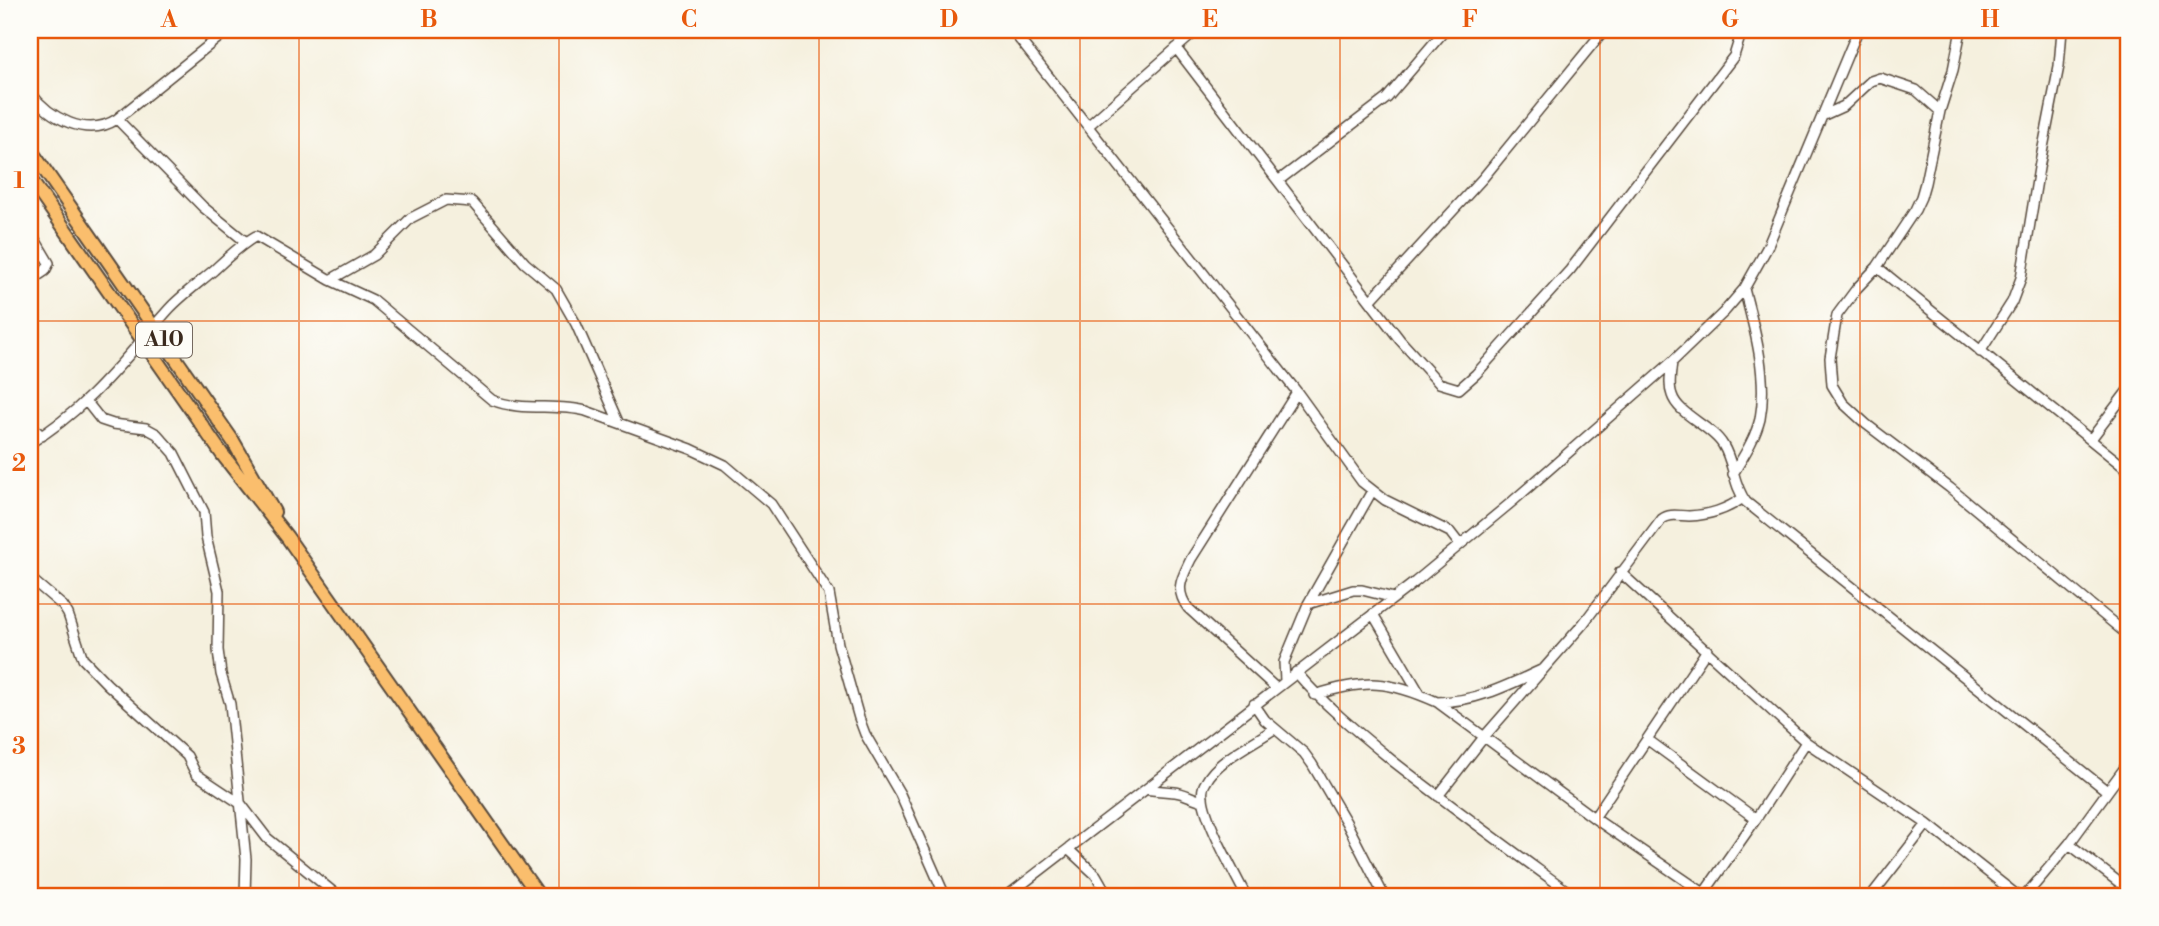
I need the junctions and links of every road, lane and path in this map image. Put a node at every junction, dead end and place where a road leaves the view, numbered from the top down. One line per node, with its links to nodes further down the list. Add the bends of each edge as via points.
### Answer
1 (228, 30): 14 (street)
2 (1198, 30): 10 (street)
3 (1445, 30): 18 (street, via 1387,97)
4 (1604, 30): 25 (street, via 1483,177)
5 (1737, 30): 25 (street, via 1740,40 1734,56 1570,270 1459,389 1439,383)
6 (1858, 30): 13 (street)
7 (1961, 30): 12 (street)
8 (2063, 30): 28 (street, via 2021,278 2012,303)
9 (1016, 31): 15 (street)
10 (1176, 48): 15 (street); 18 (street)
11 (30, 92): 14 (street, via 53,115 77,125 105,126)
12 (1940, 111): 13 (street, via 1916,90 1880,78 1844,106); 21 (street, via 1926,183)
13 (1822, 116): 24 (street, via 1767,247)
14 (117, 119): 20 (street, via 203,206)
15 (1088, 126): 31 (street)
16 (30, 149): 26 (main road, A10)
17 (30, 179): 27 (main road, A10)
18 (1278, 181): 25 (street)
19 (30, 231): 23 (street, via 49,263)
20 (246, 242): 22 (street, via 256,236); 26 (street)
21 (1877, 267): 28 (street); 49 (street, via 1837,315 1830,373 1837,395 1866,424)
22 (330, 280): 33 (street, via 373,300 492,400 507,406 568,406); 33 (street, via 374,255 411,218 446,200 472,202 525,262 556,289)
23 (30, 281)
24 (1744, 289): 29 (street); 39 (street, via 1758,351 1760,418)
25 (1370, 301)
26 (156, 327): 27 (street); 42 (main road, A10, via 253,471)
27 (143, 341): 32 (street); 42 (main road, A10)
28 (1980, 352): 36 (street)
29 (1672, 362): 39 (street, via 1672,396 1719,439); 43 (street)
30 (2129, 388): 36 (street)
31 (1297, 391): 40 (street, via 1352,471); 54 (street, via 1191,559 1179,586 1188,608)
32 (86, 401): 35 (street); 68 (street, via 101,420 146,428 157,435 174,453 204,512 219,591 221,674 230,698)
33 (619, 422): 79 (street, via 725,465 761,493 778,514 829,593 838,645 862,726 900,794)
34 (30, 425): 35 (street)
35 (42, 436): 37 (street)
36 (2091, 439): 38 (street)
37 (30, 443)
38 (2129, 471)
39 (1733, 474): 41 (street)
40 (1372, 491): 43 (street, via 1450,532); 47 (street)
41 (1743, 498): 44 (street, via 1714,513 1666,516); 65 (street)
42 (287, 537): 78 (main road, A10)
43 (1460, 545): 46 (street)
44 (1620, 572): 50 (street); 51 (street)
45 (30, 578): 68 (street, via 63,606 83,659 187,756 196,774)
46 (1394, 598): 47 (street, via 1353,590); 48 (street)
47 (1308, 604): 53 (street, via 1284,662)
48 (1373, 614): 52 (street); 55 (street)
49 (2129, 636)
50 (1707, 650): 61 (street); 62 (street)
51 (1546, 668): 57 (street, via 1483,695); 60 (street)
52 (1296, 672): 53 (street); 56 (street)
53 (1285, 681): 54 (street)
54 (1276, 688): 58 (street)
55 (1420, 694): 56 (street, via 1378,682 1349,684); 57 (street)
56 (1315, 695): 66 (street)
57 (1437, 702): 60 (street)
58 (1254, 704): 59 (street); 64 (street)
59 (1274, 729): 67 (street, via 1216,769 1206,781); 83 (street, via 1312,764)
60 (1484, 737): 66 (street); 69 (street)
61 (1648, 740): 69 (street); 70 (street)
62 (1806, 742): 70 (street); 71 (street)
63 (2129, 762): 65 (street)
64 (1146, 789): 67 (street); 73 (street)
65 (2107, 791): 72 (street)
66 (1438, 796): 84 (street)
67 (1203, 801): 82 (street)
68 (240, 804): 76 (street); 77 (street, via 267,838)
69 (1594, 818): 75 (street)
70 (1756, 819): 75 (street)
71 (1927, 824): 85 (street); 86 (street)
72 (2069, 844): 74 (street); 87 (street)
73 (1068, 849): 80 (street); 81 (street, via 1096,875)
74 (2129, 890)
75 (1706, 895)
76 (245, 896)
77 (338, 896)
78 (539, 896)
79 (946, 896)
80 (1007, 896)
81 (1108, 896)
82 (1246, 896)
83 (1384, 896)
84 (1574, 896)
85 (1871, 896)
86 (2018, 896)
87 (2025, 896)

